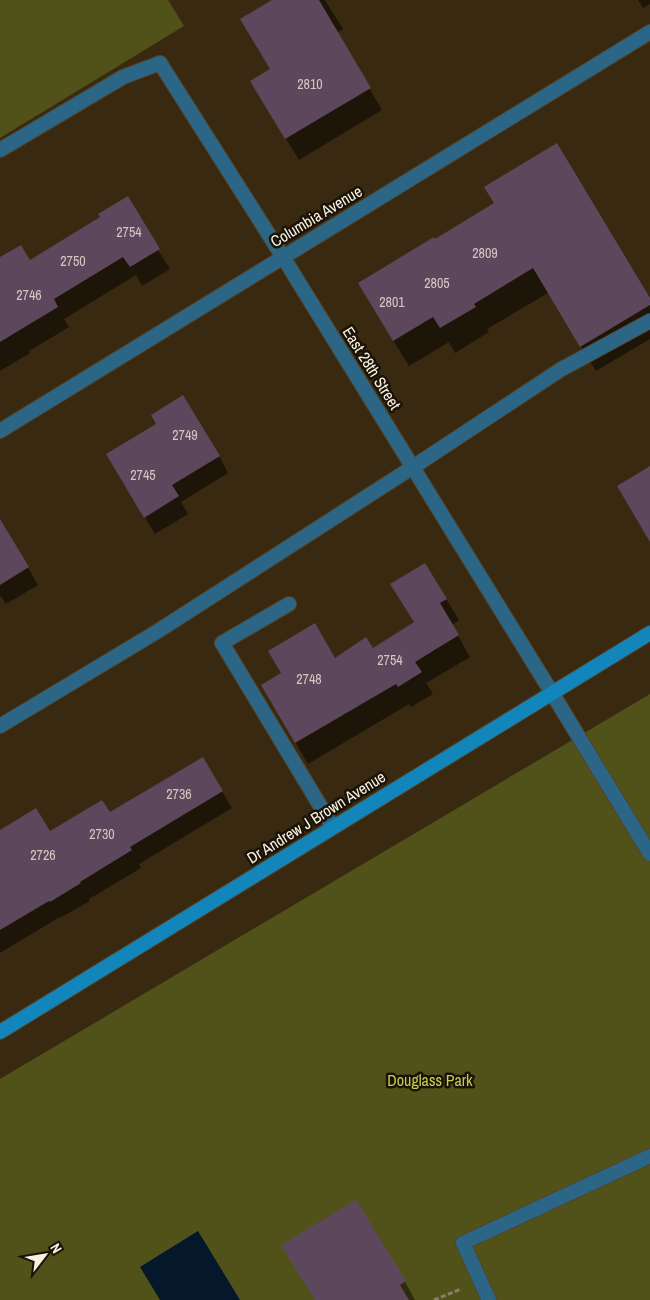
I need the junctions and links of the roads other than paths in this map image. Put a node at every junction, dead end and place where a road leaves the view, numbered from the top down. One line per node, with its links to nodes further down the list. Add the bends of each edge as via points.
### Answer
1 (650, 32): 3 (street, Columbia Avenue)
2 (0, 150): 3 (street, East 28th Street, via 123,77 160,63)
3 (283, 257): 5 (street, Columbia Avenue); 6 (street, East 28th Street)
4 (650, 321): 6 (street, via 560,370)
5 (0, 431)
6 (413, 467): 9 (street, East 28th Street); 10 (street, via 158,630)
7 (289, 604): 11 (street, via 222,643)
8 (650, 633): 9 (main road, Dr Andrew J Brown Avenue)
9 (552, 693): 11 (main road, Dr Andrew J Brown Avenue); 12 (street, East 28th Street)
10 (0, 726)
11 (333, 827): 13 (main road, Dr Andrew J Brown Avenue)
12 (650, 854)
13 (0, 1032)
14 (650, 1156): 15 (street, via 464,1243)
15 (489, 1300)

